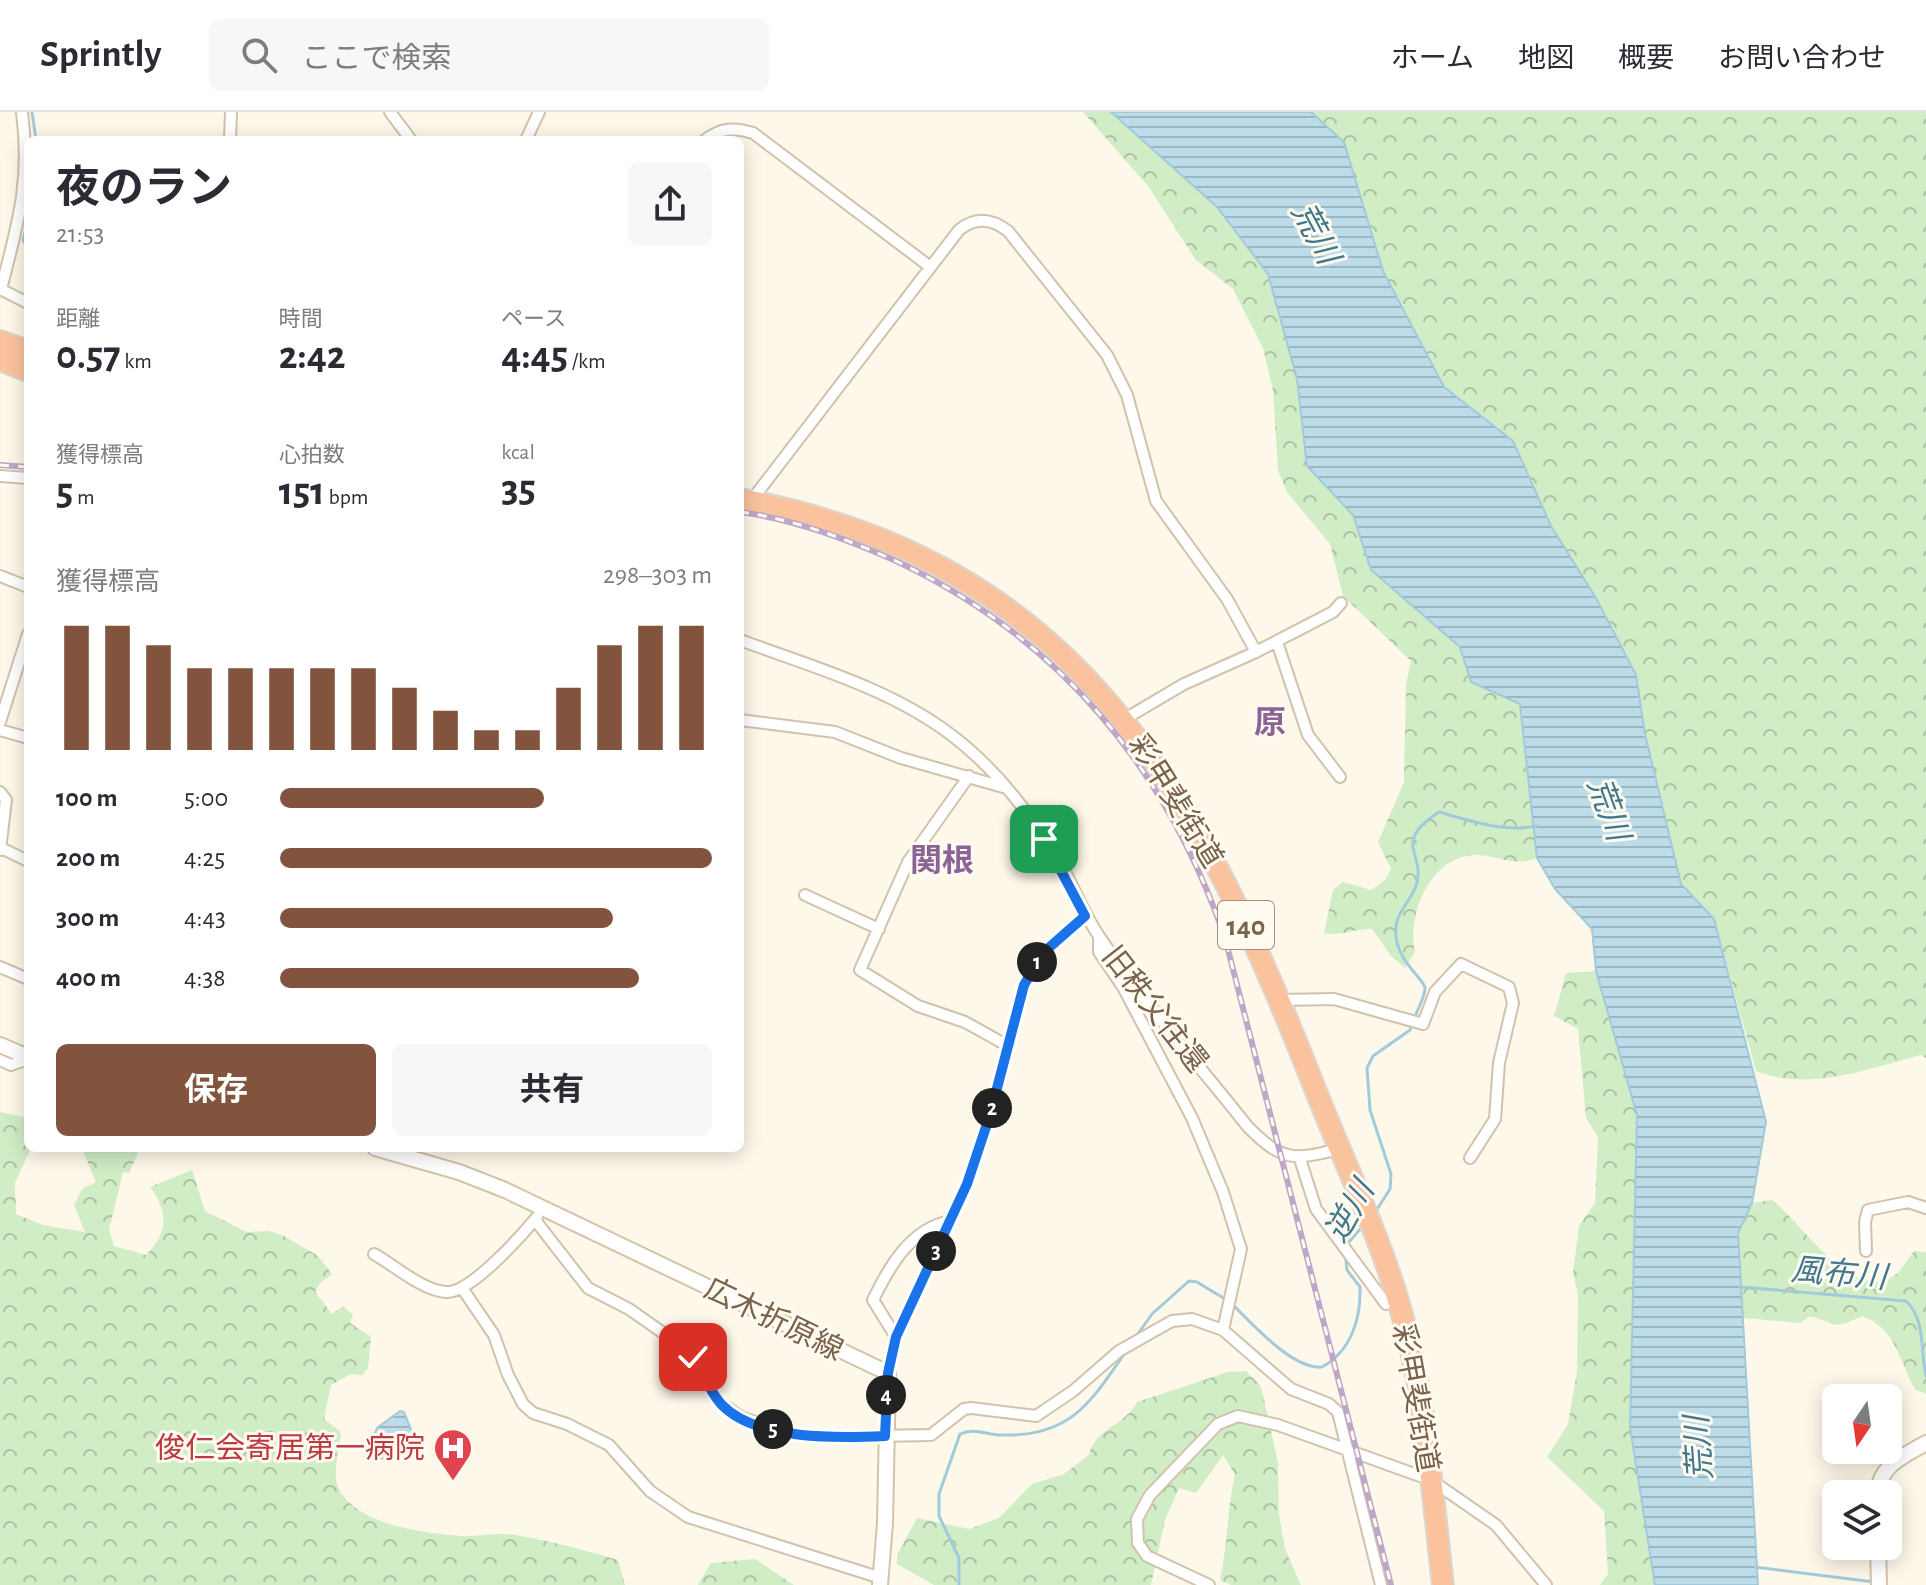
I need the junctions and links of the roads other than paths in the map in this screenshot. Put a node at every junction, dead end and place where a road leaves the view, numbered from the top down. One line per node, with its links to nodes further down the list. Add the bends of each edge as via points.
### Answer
1 (22, 112): 5 (street)
2 (231, 112): 6 (street)
3 (390, 112): 7 (street)
4 (539, 112): 8 (street)
5 (25, 136)
6 (230, 136)
7 (408, 136)
8 (528, 136)
9 (711, 136): 11 (street, via 733,128 753,133)
10 (24, 198): 12 (street)
11 (929, 266): 20 (street); 27 (street, via 965,225 990,220 1008,231 1107,355 1127,395 1156,501 1227,599)
12 (1, 289): 13 (street)
13 (24, 301)
14 (0, 341): 15 (highway)
15 (24, 350)
16 (0, 360): 17 (highway)
17 (24, 369)
18 (0, 476): 19 (street)
19 (24, 478)
20 (745, 500): 28 (highway, 彩甲斐街道 / 140, via 864,532 962,580 1051,644)
21 (0, 576): 22 (street)
22 (24, 585)
23 (1341, 603): 25 (street)
24 (744, 642): 35 (street, 旧秩父往還, via 901,705 947,732)
25 (1277, 642): 27 (street); 34 (street, via 1308,735)
26 (24, 647): 30 (street)
27 (1256, 652): 28 (street, via 1184,684)
28 (1123, 720): 45 (highway, 彩甲斐街道 / 140, via 1202,823)
29 (744, 721): 33 (street, via 835,732 901,758)
30 (0, 722)
31 (0, 730): 32 (street)
32 (24, 737)
33 (969, 776): 35 (street); 41 (street, via 917,848)
34 (1340, 777)
35 (1005, 788): 40 (street, 旧秩父往還, via 1058,861)
36 (0, 792): 37 (street, via 6,800)
37 (0, 849): 38 (street)
38 (24, 859)
39 (805, 895): 41 (street)
40 (1085, 916): 42 (street, 旧秩父往還); 47 (street, via 1044,952 1031,971)
41 (879, 929): 47 (street, via 860,970 918,1006 965,1022)
42 (1099, 936): 54 (street, 旧秩父往還, via 1248,1127 1269,1149); 62 (street, via 1099,952 1192,1118 1237,1235 1242,1253)
43 (0, 967): 44 (street)
44 (24, 977)
45 (1280, 1000): 51 (highway, 彩甲斐街道 / 140); 53 (street, via 1334,999 1423,1024 1435,992 1461,964 1509,987 1513,1003 1499,1063 1495,1119)
46 (0, 1045): 48 (main road)
47 (1008, 1046): 57 (street, via 990,1115)
48 (24, 1056)
49 (0, 1060): 50 (street, via 11,1065)
50 (24, 1060)
51 (1338, 1149): 54 (street); 68 (highway, 彩甲斐街道 / 140, via 1389,1272 1406,1330)
52 (389, 1152): 56 (main road, 広木折原線, via 459,1172)
53 (1470, 1158)
54 (1300, 1159): 61 (street, via 1316,1209)
55 (1926, 1208): 58 (street, via 1908,1202 1868,1210)
56 (539, 1214): 60 (street); 64 (main road, 広木折原線); 65 (street, via 588,1288 689,1351 728,1411 789,1434)
57 (950, 1221): 63 (street); 63 (street, via 906,1247 873,1300)
58 (1866, 1251)
59 (374, 1254): 60 (street, via 442,1291)
60 (462, 1288): 71 (street, via 494,1335 508,1375 533,1413 609,1445 650,1491 688,1517)
61 (1386, 1304)
62 (1223, 1330): 65 (street, via 1192,1319 1172,1321 1119,1351 1036,1416 971,1408 936,1433); 67 (street, via 1291,1389 1335,1408)
63 (896, 1337): 64 (street)
64 (888, 1373): 65 (main road)
65 (885, 1436): 71 (main road)
66 (1926, 1443): 69 (main road, via 1888,1465)
67 (1348, 1451): 68 (street); 72 (street, via 1253,1419 1238,1416 1218,1424 1150,1495 1136,1531 1147,1556); 73 (street)
68 (1431, 1480): 74 (highway, 彩甲斐街道 / 140); 75 (street, via 1496,1525)
69 (1880, 1480)
70 (1878, 1560): 76 (main road)
71 (880, 1582)
72 (1209, 1585)
73 (1381, 1585)
74 (1443, 1585)
75 (1546, 1585)
76 (1879, 1585)

